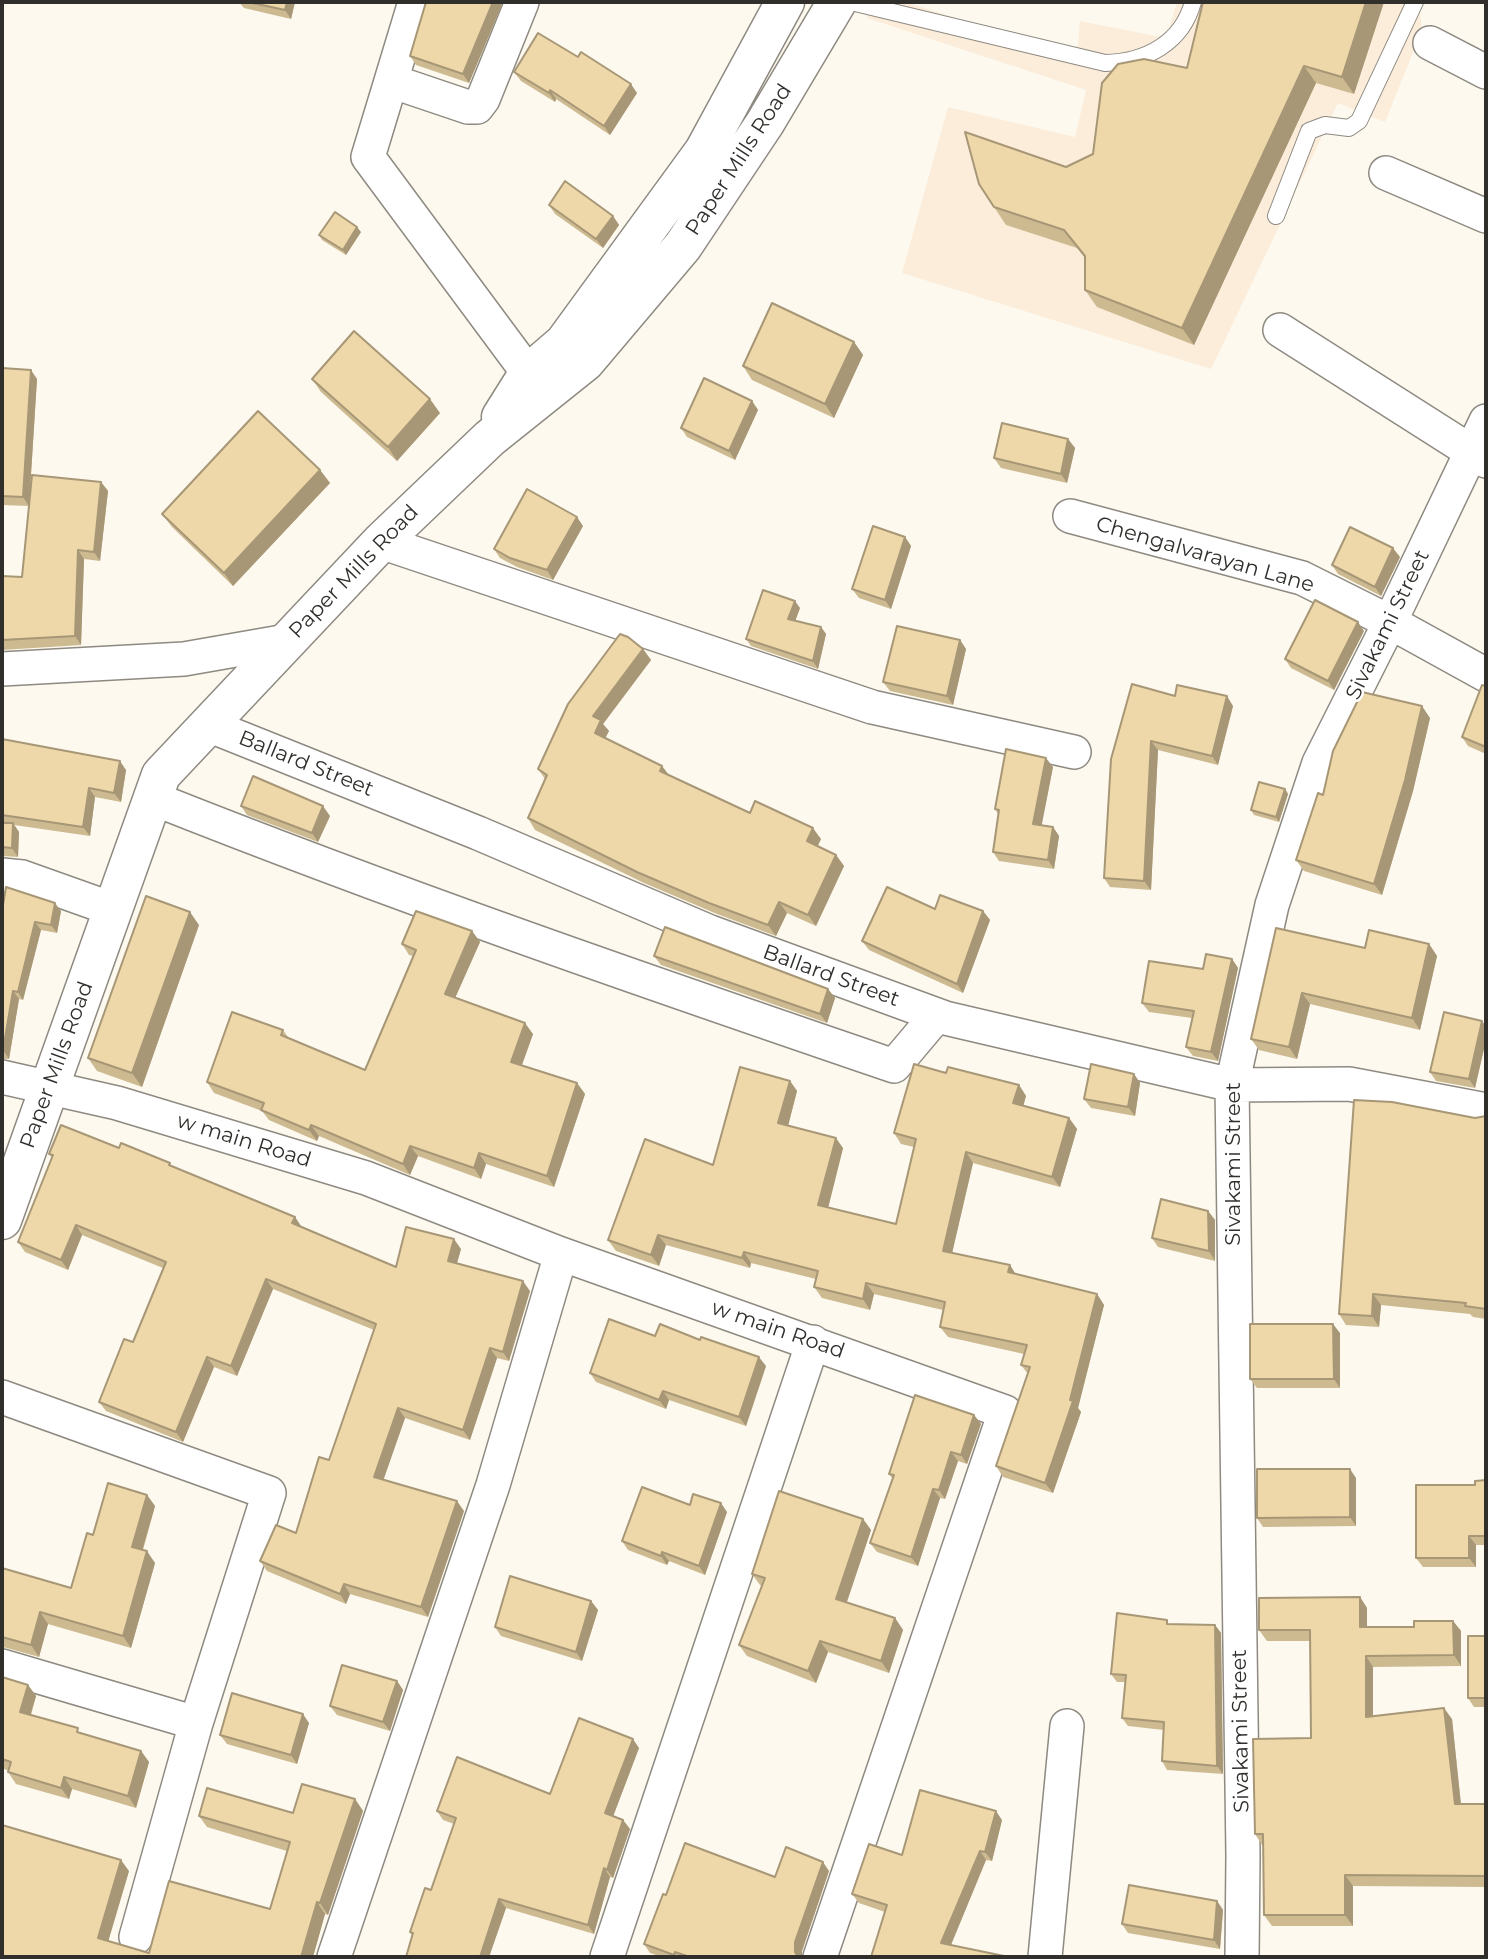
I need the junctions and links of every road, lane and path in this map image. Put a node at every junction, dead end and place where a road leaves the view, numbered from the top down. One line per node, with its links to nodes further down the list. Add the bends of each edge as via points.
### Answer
1 (415, 2): 10 (street)
2 (522, 2): 10 (street, via 477,107)
3 (785, 2): 15 (main road, via 705,151)
4 (836, 2): 15 (main road, Paper Mills Road, via 765,123 683,246 585,362)
5 (851, 2): 6 (lane, via 1104,63 1143,57 1171,41 1189,18)
6 (1193, 2)
7 (1415, 2): 12 (lane, via 1359,121 1349,128 1325,125 1309,131)
8 (1430, 43): 9 (street)
9 (1486, 72)
10 (391, 80): 15 (street, via 368,157)
11 (1386, 173): 13 (street)
12 (1276, 216)
13 (1486, 216)
14 (1280, 330): 17 (street)
15 (536, 385): 19 (main road, Paper Mills Road, via 515,392 489,438)
16 (1486, 421): 17 (street, Sivakami Street)
17 (1479, 457): 20 (street, Sivakami Street)
18 (1070, 516): 20 (street, Chengalvarayan Lane, via 1303,579)
19 (381, 542): 21 (main road, Paper Mills Road); 25 (street, via 872,707)
20 (1390, 622): 23 (street, Chengalvarayan Lane); 31 (street, Sivakami Street, via 1319,763 1272,905)
21 (288, 640): 22 (street, via 184,659); 24 (main road, Paper Mills Road)
22 (2, 669)
23 (1486, 675)
24 (208, 724): 26 (main road, Paper Mills Road, via 160,775); 29 (street, Ballard Street, via 710,932)
25 (1074, 752)
26 (152, 798): 28 (main road, Paper Mills Road); 29 (street, via 265,843 894,1066)
27 (2, 874): 28 (street)
28 (112, 909): 32 (main road, Paper Mills Road)
29 (937, 1015): 31 (street, Ballard Street)
30 (2, 1077): 32 (street, w main Road)
31 (1232, 1085): 33 (street, Ballard Street, via 1349,1084); 46 (street, Sivakami Street)
32 (50, 1086): 34 (main road, Paper Mills Road); 35 (street, w main Road, via 366,1178)
33 (1486, 1110)
34 (2, 1220)
35 (561, 1254): 36 (street, w main Road); 42 (street, via 493,1485)
36 (813, 1342): 43 (street); 44 (street, w main Road, via 1005,1412)
37 (2, 1397): 39 (street, via 269,1493)
38 (2, 1666): 39 (street)
39 (196, 1723): 41 (street)
40 (1067, 1726): 45 (street)
41 (136, 1937)
42 (334, 1957)
43 (607, 1957)
44 (820, 1957)
45 (1045, 1957)
46 (1242, 1957)

